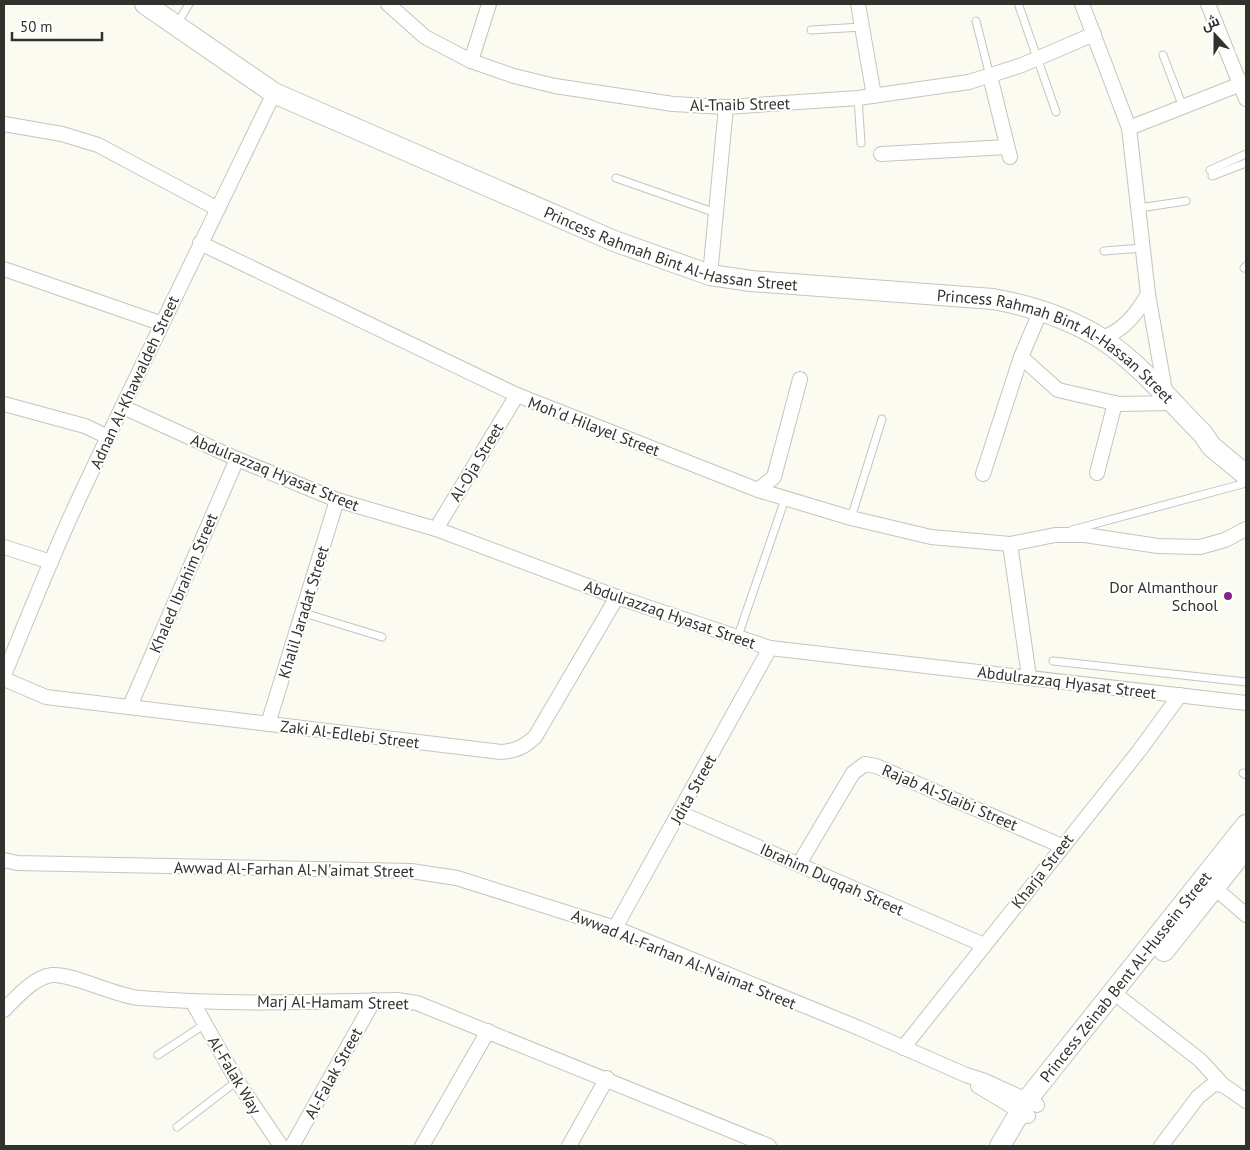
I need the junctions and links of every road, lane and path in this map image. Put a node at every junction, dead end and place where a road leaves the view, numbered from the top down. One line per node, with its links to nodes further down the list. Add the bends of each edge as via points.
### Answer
1 (144, 4): 10 (street, Princess Rahmah Bint Al-Hassan Street)
2 (190, 4): 10 (lane)
3 (388, 4): 16 (street, Al-Tnaib Street, via 425,37)
4 (489, 4): 16 (street)
5 (858, 4): 11 (street)
6 (1082, 4): 13 (street)
7 (1208, 4): 18 (street)
8 (1019, 6): 15 (lane)
9 (976, 22): 17 (lane)
10 (175, 26): 19 (street, Princess Rahmah Bint Al-Hassan Street)
11 (862, 27): 12 (lane); 20 (street)
12 (811, 30)
13 (1094, 34): 15 (street, Al-Tnaib Street); 27 (street)
14 (1163, 54): 24 (lane)
15 (1038, 58): 17 (street, Al-Tnaib Street); 25 (lane)
16 (470, 61): 23 (street, Al-Tnaib Street, via 555,86 673,104)
17 (990, 76): 20 (street, Al-Tnaib Street, via 942,87); 29 (street, via 1008,152)
18 (1243, 83): 22 (street); 24 (street)
19 (274, 93): 35 (street, Adnan Al-Khawaldeh Street); 41 (street, Princess Rahmah Bint Al-Hassan Street, via 614,241)
20 (874, 96): 21 (street, Al-Tnaib Street)
21 (858, 98): 23 (street, Al-Tnaib Street); 28 (lane)
22 (1246, 99)
23 (726, 107): 36 (street)
24 (1183, 107): 27 (street)
25 (1056, 112)
26 (4, 124): 35 (street, via 62,134 98,145)
27 (1129, 128): 34 (street)
28 (861, 143)
29 (881, 154)
30 (1246, 154): 31 (lane, via 1211,173)
31 (1246, 163)
32 (616, 178): 36 (lane)
33 (1186, 201): 34 (lane)
34 (1139, 208): 38 (street)
35 (218, 209): 37 (street, Adnan Al-Khawaldeh Street)
36 (716, 213): 41 (street)
37 (200, 243): 44 (street, Adnan Al-Khawaldeh Street); 48 (street, Moh'd Hilayel Street)
38 (1143, 248): 39 (lane); 42 (street)
39 (1104, 251)
40 (4, 270): 44 (street)
41 (710, 275): 43 (street, Princess Rahmah Bint Al-Hassan Street, via 752,281 963,296)
42 (1148, 294): 45 (street, via 1123,327); 49 (street)
43 (1041, 310): 45 (street, Princess Rahmah Bint Al-Hassan Street); 46 (street)
44 (160, 323): 52 (street, Adnan Al-Khawaldeh Street)
45 (1101, 338): 49 (street, Princess Rahmah Bint Al-Hassan Street, via 1121,353)
46 (1021, 358): 50 (street, via 1058,390); 59 (street)
47 (800, 379): 62 (street, via 774,477)
48 (517, 396): 62 (street, Moh'd Hilayel Street); 66 (street, Al-Oja Street)
49 (1169, 401): 50 (street); 54 (street, Princess Rahmah Bint Al-Hassan Street)
50 (1115, 403): 58 (street)
51 (4, 404): 55 (street, via 85,426)
52 (124, 407): 55 (street, Adnan Al-Khawaldeh Street); 56 (street, Abdulrazzaq Hyasat Street)
53 (882, 419): 65 (lane)
54 (1203, 434): 57 (street, Princess Rahmah Bint Al-Hassan Street, via 1215,437); 60 (street, Princess Rahmah Bint Al-Hassan Street, via 1211,446)
55 (108, 437): 71 (street, Adnan Al-Khawaldeh Street)
56 (237, 459): 63 (street, Abdulrazzaq Hyasat Street); 84 (street, Khaled Ibrahim Street)
57 (1246, 460)
58 (1097, 473)
59 (983, 474)
60 (1246, 475)
61 (1246, 483): 68 (lane)
62 (758, 490): 64 (street, Moh'd Hilayel Street)
63 (337, 500): 66 (street, Abdulrazzaq Hyasat Street); 73 (street, Khalil Jaradat Street)
64 (786, 500): 65 (street, Moh'd Hilayel Street); 74 (lane)
65 (850, 518): 69 (street, Moh'd Hilayel Street, via 931,538)
66 (436, 529): 72 (street, Abdulrazzaq Hyasat Street)
67 (1246, 530): 68 (street, Moh'd Hilayel Street, via 1200,547)
68 (1055, 535): 69 (street, Moh'd Hilayel Street)
69 (1010, 544): 79 (street)
70 (4, 548): 71 (street)
71 (51, 562): 78 (street, Adnan Al-Khawaldeh Street)
72 (617, 597): 74 (street, Abdulrazzaq Hyasat Street); 85 (street, Zaki Al-Edlebi Street, via 544,722 523,748 501,752)
73 (304, 614): 75 (lane); 85 (street, Khalil Jaradat Street)
74 (738, 636): 76 (street, Abdulrazzaq Hyasat Street)
75 (382, 637)
76 (770, 648): 79 (street, Abdulrazzaq Hyasat Street); 86 (street, Jdita Street)
77 (1053, 661): 81 (lane)
78 (4, 675)
79 (1029, 677): 82 (street, Abdulrazzaq Hyasat Street)
80 (4, 679): 84 (street, Zaki Al-Edlebi Street, via 46,697)
81 (1246, 682)
82 (1180, 695): 83 (street, Abdulrazzaq Hyasat Street); 88 (street, Kharja Street)
83 (1246, 703)
84 (130, 706): 85 (street, Zaki Al-Edlebi Street)
85 (268, 724)
86 (680, 813): 91 (street, Ibrahim Duqqah Street); 94 (street, Jdita Street)
87 (1246, 825): 92 (street, Princess Zeinab Bent Al-Hussein Street)
88 (1062, 846): 91 (street, Rajab Al-Slaibi Street, via 876,766 864,764 853,773); 95 (street, Kharja Street)
89 (1246, 848): 92 (street, Princess Zeinab Bent Al-Hussein Street)
90 (4, 860): 94 (street, Awwad Al-Farhan Al-N'aimat Street, via 17,863 426,872 484,886)
91 (798, 864): 95 (street, Ibrahim Duqqah Street)
92 (1210, 884): 93 (street); 97 (street, Princess Zeinab Bent Al-Hussein Street); 108 (street, Princess Zeinab Bent Al-Hussein Street)
93 (1246, 915)
94 (615, 928): 102 (street, Awwad Al-Farhan Al-N'aimat Street)
95 (984, 946): 102 (street, Kharja Street)
96 (374, 1000): 98 (street, Marj Al-Hamam Street); 101 (street, Marj Al-Hamam Street, via 418,1003); 112 (street, Al-Falak Street)
97 (1123, 1000): 106 (street, via 1200,1060); 108 (street, Princess Zeinab Bent Al-Hussein Street)
98 (192, 1001): 99 (street, Marj Al-Hamam Street, via 122,995 57,975 42,978); 100 (street, Al-Falak Way)
99 (4, 1010)
100 (205, 1024): 103 (lane); 105 (street, Al-Falak Way)
101 (488, 1031): 104 (street, Marj Al-Hamam Street); 113 (street)
102 (903, 1048): 108 (street, Awwad Al-Farhan Al-N'aimat Street, via 980,1079)
103 (158, 1055)
104 (606, 1078): 114 (street); 115 (street, Marj Al-Hamam Street)
105 (237, 1081): 109 (lane); 111 (street, Al-Falak Way)
106 (1223, 1085): 107 (street); 116 (street, via 1214,1084 1205,1089)
107 (1246, 1101)
108 (1028, 1108): 110 (street, Princess Zeinab Bent Al-Hussein Street)
109 (177, 1127)
110 (1006, 1139)
111 (281, 1146)
112 (292, 1146)
113 (422, 1146)
114 (569, 1146)
115 (769, 1146)
116 (1161, 1146)

